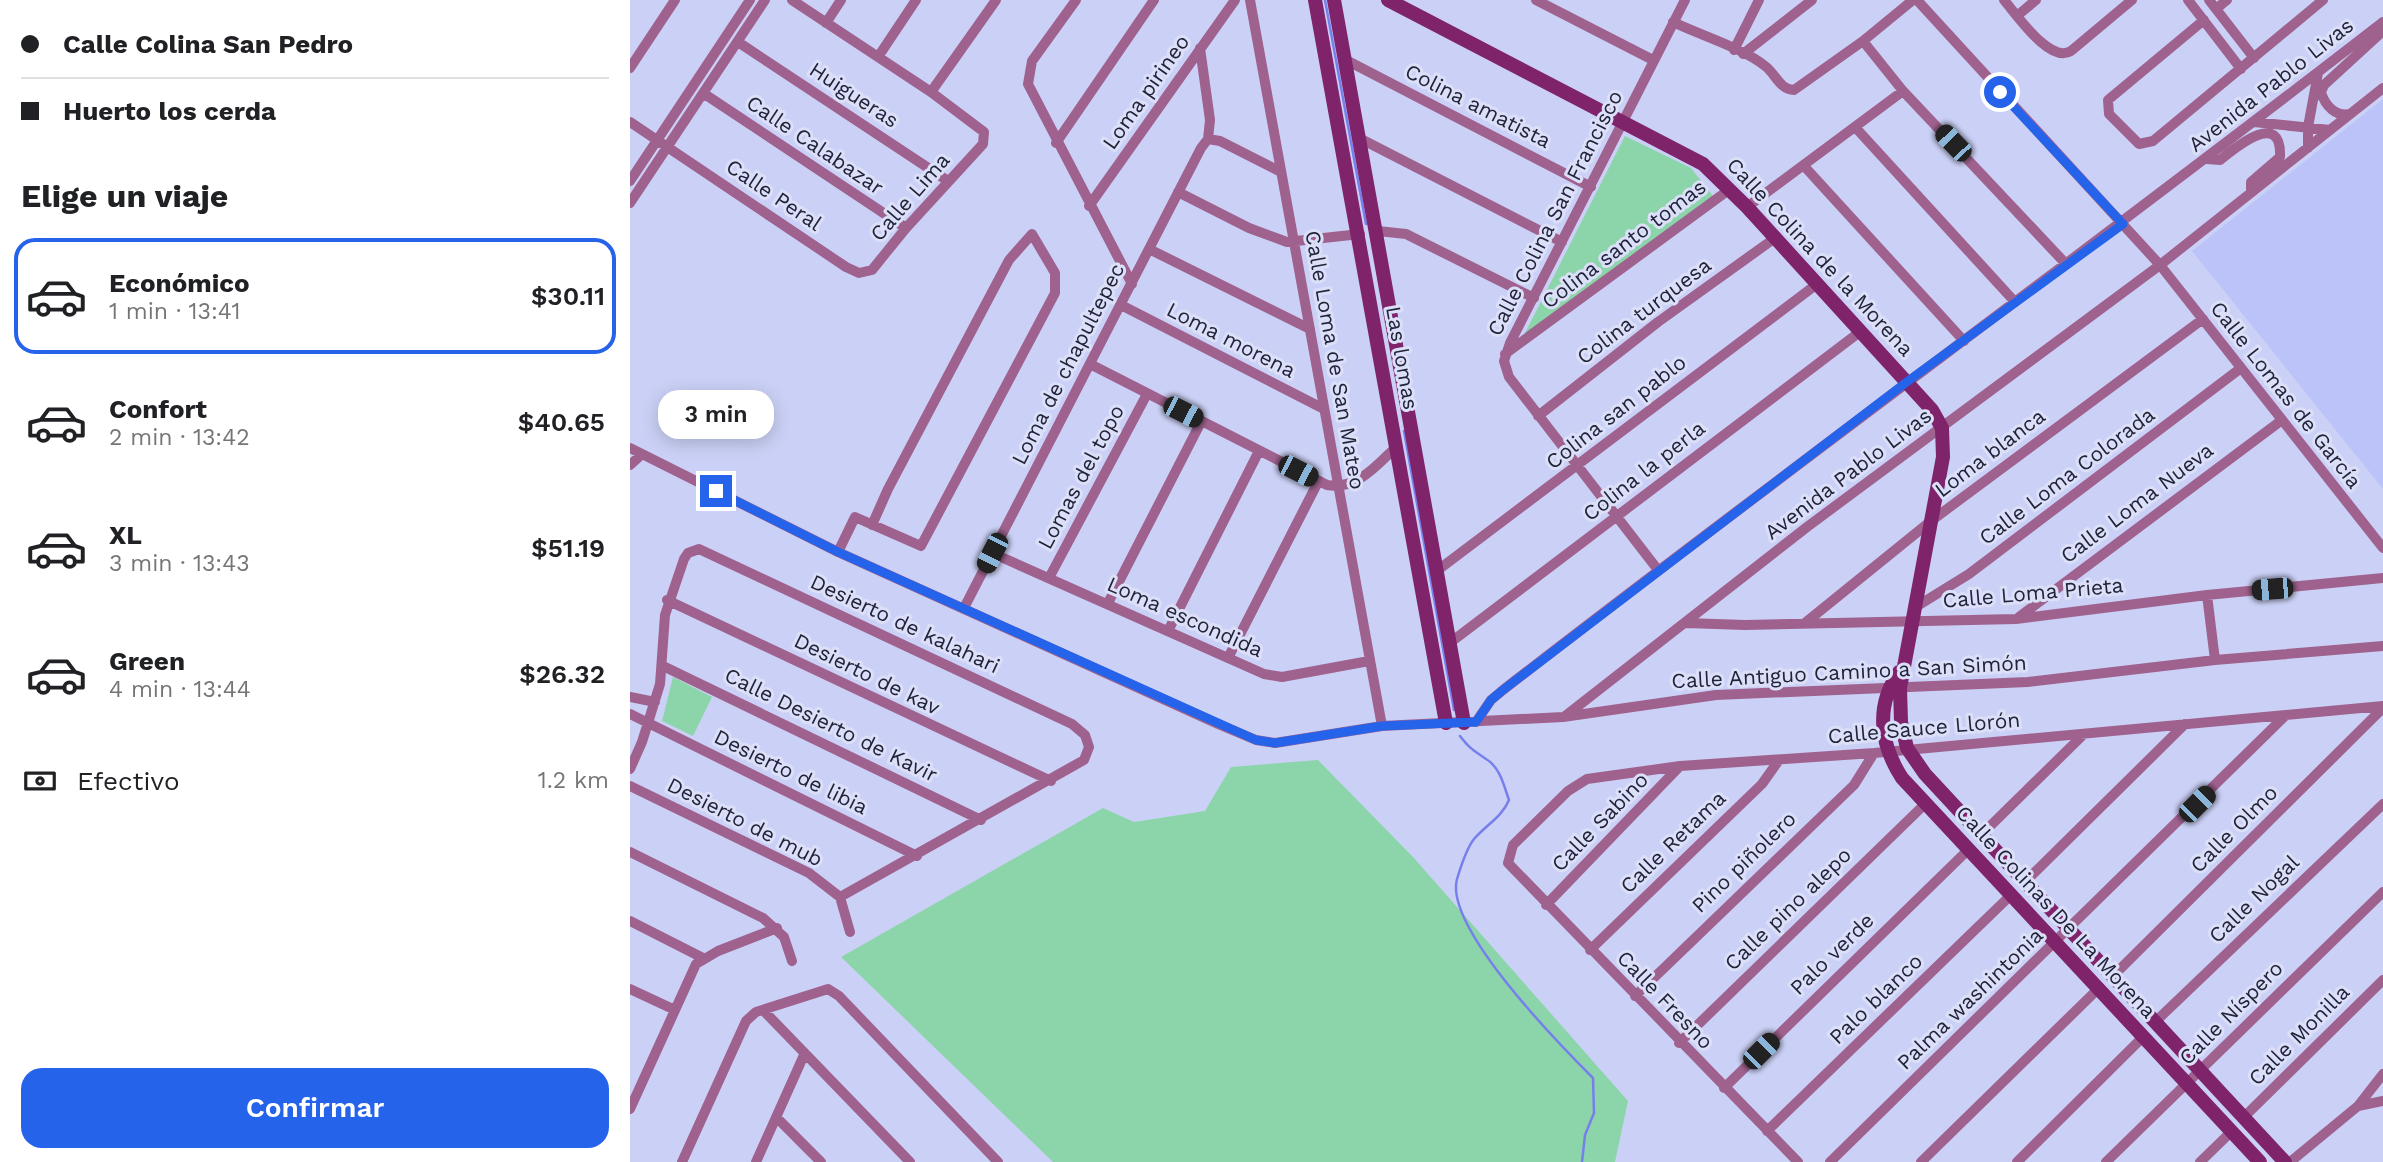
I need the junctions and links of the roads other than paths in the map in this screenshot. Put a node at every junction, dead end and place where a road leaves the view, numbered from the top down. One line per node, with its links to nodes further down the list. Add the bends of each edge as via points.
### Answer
1 (675, 0): 41 (street)
2 (750, 0): 55 (street)
3 (765, 0): 34 (street)
4 (792, 0): 31 (street)
5 (841, 0): 31 (street)
6 (916, 0): 37 (street)
7 (996, 0): 46 (street)
8 (1076, 0): 58 (street, via 1029,68 1028,84)
9 (1154, 0): 58 (street)
10 (1235, 0): 35 (street, Loma pirineo)
11 (1250, 0): 63 (street, Calle Loma de San Mateo)
12 (1315, 0): 76 (street, Las lomas)
13 (1334, 0): 39 (street, Las lomas)
14 (1388, 0): 49 (street, Calle Colina de la Morena)
15 (1536, 0): 40 (street)
16 (1759, 0): 36 (street)
17 (1812, 0): 36 (street)
18 (1915, 0): 33 (street); 73 (street, Calle Lomas de García)
19 (2004, 0): 27 (street)
20 (2036, 0): 27 (street)
21 (2132, 0): 27 (street, via 2066,54 2050,51)
22 (2188, 0): 28 (street)
23 (2227, 0): 26 (street)
24 (2323, 0): 38 (street)
25 (1683, 1): 29 (street, Calle Colina San Francisco)
26 (2213, 4): 38 (street)
27 (2018, 15)
28 (2204, 20): 42 (street); 42 (street, via 2113,95 2107,104 2109,114 2134,141 2148,144)
29 (1674, 22): 36 (street); 40 (street, Calle Colina San Francisco)
30 (2383, 22): 43 (street, Avenida Pablo Livas)
31 (826, 23): 37 (street)
32 (2383, 31): 48 (street, via 2321,92 2336,113)
33 (1863, 41): 36 (street, via 1794,90 1785,89 1763,64); 45 (street)
34 (737, 42): 47 (street); 65 (street, Huigueras)
35 (1200, 48): 56 (street, via 1210,120); 71 (street, Loma pirineo)
36 (1738, 52)
37 (878, 57): 46 (street)
38 (2254, 58): 42 (street)
39 (1346, 60): 57 (street, Las lomas); 66 (street, Colina amatista)
40 (1653, 60): 49 (street, Calle Colina San Francisco)
41 (630, 68)
42 (2241, 68)
43 (2318, 73): 51 (street, Avenida Pablo Livas); 53 (street)
44 (2383, 88): 48 (street)
45 (1903, 90): 52 (street); 81 (street)
46 (931, 92): 65 (street, Calle Lima, via 980,127 985,138)
47 (703, 93): 59 (street); 74 (street, Calle Calabazar)
48 (2351, 114): 54 (street)
49 (1623, 121): 66 (street, Calle Colina San Francisco); 67 (street, Calle Colina de la Morena, via 1703,164)
50 (630, 122): 55 (street, Calle Peral)
51 (2254, 122): 53 (street); 61 (street, Avenida Pablo Livas)
52 (1855, 127): 62 (street); 87 (street)
53 (2308, 127): 54 (street); 60 (street)
54 (2330, 130): 60 (street)
55 (657, 139): 59 (street, Calle Peral); 64 (street)
56 (1208, 139): 63 (street); 68 (street, Loma de chapultepec)
57 (1361, 139): 75 (street, Las lomas); 79 (street)
58 (1056, 143): 71 (street)
59 (667, 146): 70 (street); 83 (street, Calle Peral)
60 (2308, 148): 69 (street)
61 (2207, 159): 69 (street, via 2220,160 2251,135 2273,137 2280,145 2280,157 2251,182); 73 (street, Avenida Pablo Livas)
62 (1804, 166): 72 (street); 92 (street)
63 (1281, 172): 78 (street, Calle Loma de San Mateo)
64 (630, 181)
65 (948, 181): 74 (street, Calle Lima)
66 (1591, 187): 79 (street, Calle Colina San Francisco)
67 (1730, 189): 72 (street, Calle Colina de la Morena); 93 (street, Colina santo tomas)
68 (1178, 192): 78 (street, via 1265,235); 80 (street, Loma de chapultepec)
69 (2251, 193): 82 (street, Avenida Pablo Livas)
70 (630, 203)
71 (1089, 206): 84 (street)
72 (1747, 207): 77 (street, Calle Colina de la Morena)
73 (2123, 224): 81 (street, Avenida Pablo Livas); 82 (street, Calle Lomas de García)
74 (905, 228): 83 (street, Calle Lima, via 872,270)
75 (1378, 231): 86 (street, via 1406,234); 117 (street, Las lomas)
76 (1360, 234): 78 (street); 103 (street, Las lomas)
77 (1775, 238): 85 (street, Calle Colina de la Morena); 99 (street, Colina turquesa)
78 (1295, 242): 90 (street, Calle Loma de San Mateo)
79 (1562, 242): 86 (street, Calle Colina San Francisco)
80 (1149, 249): 84 (street, Loma de chapultepec); 90 (street)
81 (2066, 264): 87 (street, Avenida Pablo Livas)
82 (2160, 265): 89 (street, Calle Lomas de García); 102 (street, Avenida Pablo Livas)
83 (859, 273)
84 (1132, 284): 88 (street, Loma de chapultepec)
85 (1817, 284): 91 (street, Calle Colina de la Morena); 108 (street, Colina san pablo)
86 (1534, 298): 93 (street, Calle Colina San Francisco)
87 (2015, 302): 92 (street, Avenida Pablo Livas)
88 (1121, 305): 94 (street, Loma de chapultepec); 98 (street, Loma morena)
89 (2203, 319): 95 (street, Calle Lomas de García); 112 (street, Loma blanca)
90 (1310, 329): 98 (street, Calle Loma de San Mateo)
91 (1861, 331): 96 (street, Calle Colina de la Morena); 111 (street, Colina la perla)
92 (1964, 341): 96 (street, Avenida Pablo Livas)
93 (1506, 354): 99 (street, Calle Colina San Francisco, via 1509,377)
94 (1090, 365): 97 (street); 116 (street, Loma de chapultepec)
95 (2241, 368): 100 (street, Calle Lomas de García); 125 (street, Calle Loma Colorada)
96 (1908, 381): 102 (street, Calle Colina de la Morena, via 1933,410); 118 (street, Avenida Pablo Livas)
97 (1147, 394): 101 (street); 119 (street, Lomas del topo)
98 (1324, 409): 110 (street, Calle Loma de San Mateo)
99 (1538, 416): 108 (street, Calle Colina San Francisco)
100 (2282, 420): 114 (street, Calle Lomas de García); 126 (street, Calle Loma Nueva)
101 (1201, 422): 105 (street); 123 (street)
102 (1941, 428): 112 (street, Calle Colinas De La Morena, via 1943,457); 127 (street, Avenida Pablo Livas)
103 (1396, 447): 110 (street, via 1354,484); 145 (street, Las lomas)
104 (630, 448): 106 (street, Calle Antiguo Camino a San Simón)
105 (1259, 451): 109 (street); 129 (street)
106 (642, 454): 107 (street); 115 (street, Calle Antiguo Camino a San Simón)
107 (630, 465)
108 (1577, 467): 111 (street, Calle Colina San Francisco); 117 (street, Colina san pablo)
109 (1318, 481): 110 (street); 132 (street)
110 (1338, 487): 134 (street, Calle Loma de San Mateo)
111 (1615, 517): 118 (street, Calle Colina San Francisco); 130 (street, Colina la perla)
112 (1931, 521): 125 (street, Calle Colinas De La Morena); 128 (street, Loma blanca)
113 (872, 525): 113 (street, via 921,546 1055,293 1055,272 1032,234 1009,260); 115 (street, via 855,517)
114 (2383, 548)
115 (838, 552): 124 (street, Calle Antiguo Camino a San Simón)
116 (992, 553): 119 (street, Loma escondida); 124 (street, Loma de chapultepec)
117 (1438, 570): 130 (street, Las lomas)
118 (1658, 570): 144 (street, Avenida Pablo Livas, via 1503,690)
119 (1049, 578): 123 (street, Loma escondida)
120 (2383, 578): 121 (street, Calle Loma Prieta)
121 (2207, 595): 126 (street, Calle Loma Prieta); 133 (street)
122 (667, 600): 135 (street); 154 (street, Desierto de kav); 154 (street, Desierto de kalahari, via 688,553 705,550 1072,724 1085,735 1088,754)
123 (1108, 603): 129 (street, Loma escondida)
124 (964, 608): 147 (street, Calle Antiguo Camino a San Simón, via 1265,743)
125 (1912, 615): 126 (street, Calle Loma Prieta); 128 (street, Calle Loma Prieta); 136 (street, Calle Colinas De La Morena)
126 (2016, 619)
127 (1686, 623): 128 (street, Calle Loma Prieta); 142 (street, Avenida Pablo Livas)
128 (1804, 623)
129 (1168, 631): 132 (street, Loma escondida)
130 (1451, 642): 144 (street, Las lomas)
131 (2383, 646): 133 (street, Calle Antiguo Camino a San Simón)
132 (1228, 658): 134 (street, Loma escondida, via 1282,677)
133 (2215, 660): 136 (street, Calle Antiguo Camino a San Simón, via 2028,682)
134 (1369, 661): 147 (street, Calle Loma de San Mateo)
135 (663, 666): 138 (street); 158 (street, Calle Desierto de Kavir)
136 (1894, 688): 142 (street, Calle Antiguo Camino a San Simón, via 1716,695); 149 (street, Calle Colinas De La Morena); 150 (street, Calle Colinas De La Morena, via 1883,716)
137 (630, 697): 138 (street)
138 (655, 702): 143 (street)
139 (2383, 707): 141 (street, Calle Sauce Llorón); 177 (street, Calle Olmo)
140 (630, 714): 143 (street, Desierto de libia)
141 (2286, 715): 146 (street, Calle Sauce Llorón); 171 (street, Palma washintonia)
142 (1563, 717): 144 (street, Calle Antiguo Camino a San Simón)
143 (649, 722): 153 (street); 162 (street, Desierto de libia)
144 (1470, 722): 145 (street, Calle Antiguo Camino a San Simón)
145 (1446, 723): 147 (street, Calle Antiguo Camino a San Simón)
146 (2185, 724): 148 (street, Calle Sauce Llorón); 164 (street)
147 (1382, 726)
148 (2084, 734): 149 (street, Calle Sauce Llorón); 159 (street)
149 (1907, 748): 150 (street, Calle Sauce Llorón); 159 (street, Calle Colinas De La Morena, via 1925,774)
150 (1881, 752): 151 (street, Calle Sauce Llorón); 156 (street, Calle Colinas De La Morena); 181 (street, Pino piñolero, via 1854,785)
151 (1779, 760): 152 (street, Calle Sauce Llorón); 174 (street, Calle Retama, via 1762,784)
152 (1680, 766): 163 (street, Calle Sauce Llorón, via 1577,784 1513,845); 168 (street, Calle Sabino)
153 (630, 769)
154 (1051, 781): 158 (street)
155 (630, 786): 167 (street, Desierto de mub, via 809,873)
156 (1926, 803): 160 (street, Calle Colinas De La Morena); 186 (street, Calle pino alepo)
157 (2383, 804): 184 (street, Calle Nogal)
158 (981, 820): 162 (street)
159 (1982, 834): 164 (street, Calle Colinas De La Morena)
160 (1969, 849): 166 (street, Calle Colinas De La Morena); 191 (street, Palo verde)
161 (630, 852): 170 (street)
162 (917, 856): 167 (street)
163 (1508, 863): 168 (street, Calle Fresno)
164 (2025, 882): 171 (street, Calle Colinas De La Morena)
165 (2383, 892): 188 (street, Calle Níspero)
166 (2012, 894): 173 (street, Calle Colinas De La Morena); 197 (street, Palo blanco)
167 (840, 897): 172 (street)
168 (1546, 905): 174 (street, Calle Fresno)
169 (630, 921): 175 (street)
170 (777, 928): 175 (street); 176 (street)
171 (2069, 930): 173 (street, Palma washintonia); 177 (street, Calle Colinas De La Morena)
172 (850, 932)
173 (2057, 942): 179 (street, Calle Colinas De La Morena); 205 (street, Palma washintonia)
174 (1590, 950): 181 (street, Calle Fresno)
175 (703, 958): 182 (street, via 691,972)
176 (792, 961)
177 (2112, 977): 184 (street, Calle Colinas De La Morena)
178 (2383, 980): 196 (street, Calle Monilla)
179 (2099, 988): 185 (street, Calle Colinas De La Morena); 206 (street)
180 (630, 989): 182 (street)
181 (1635, 996): 186 (street, Calle Fresno)
182 (675, 1010): 194 (street)
183 (763, 1010): 187 (street); 199 (street, via 746,1021); 203 (street, via 822,990 834,992)
184 (2154, 1023): 188 (street, Calle Colinas De La Morena)
185 (2143, 1037): 190 (street, Calle Colinas De La Morena); 207 (street)
186 (1679, 1043): 191 (street, Calle Fresno)
187 (804, 1055): 195 (street); 202 (street)
188 (2199, 1073): 190 (street, Calle Níspero); 196 (street, Calle Colinas De La Morena)
189 (2383, 1074): 193 (street)
190 (2186, 1085): 198 (street, Calle Colinas De La Morena); 208 (street, Calle Níspero)
191 (1724, 1088): 197 (street, Calle Fresno)
192 (2383, 1101): 193 (street)
193 (2358, 1106): 211 (street)
194 (630, 1109)
195 (776, 1117): 200 (street); 201 (street)
196 (2243, 1118): 211 (street, Calle Colinas De La Morena)
197 (1767, 1131): 204 (street, Calle Fresno)
198 (2231, 1132): 209 (street); 210 (street, Calle Colinas De La Morena)
199 (682, 1162)
200 (755, 1162)
201 (821, 1162)
202 (910, 1162)
203 (998, 1162)
204 (1798, 1162)
205 (1830, 1162)
206 (1921, 1162)
207 (2017, 1162)
208 (2106, 1162)
209 (2200, 1162)
210 (2260, 1162)
211 (2288, 1162)

